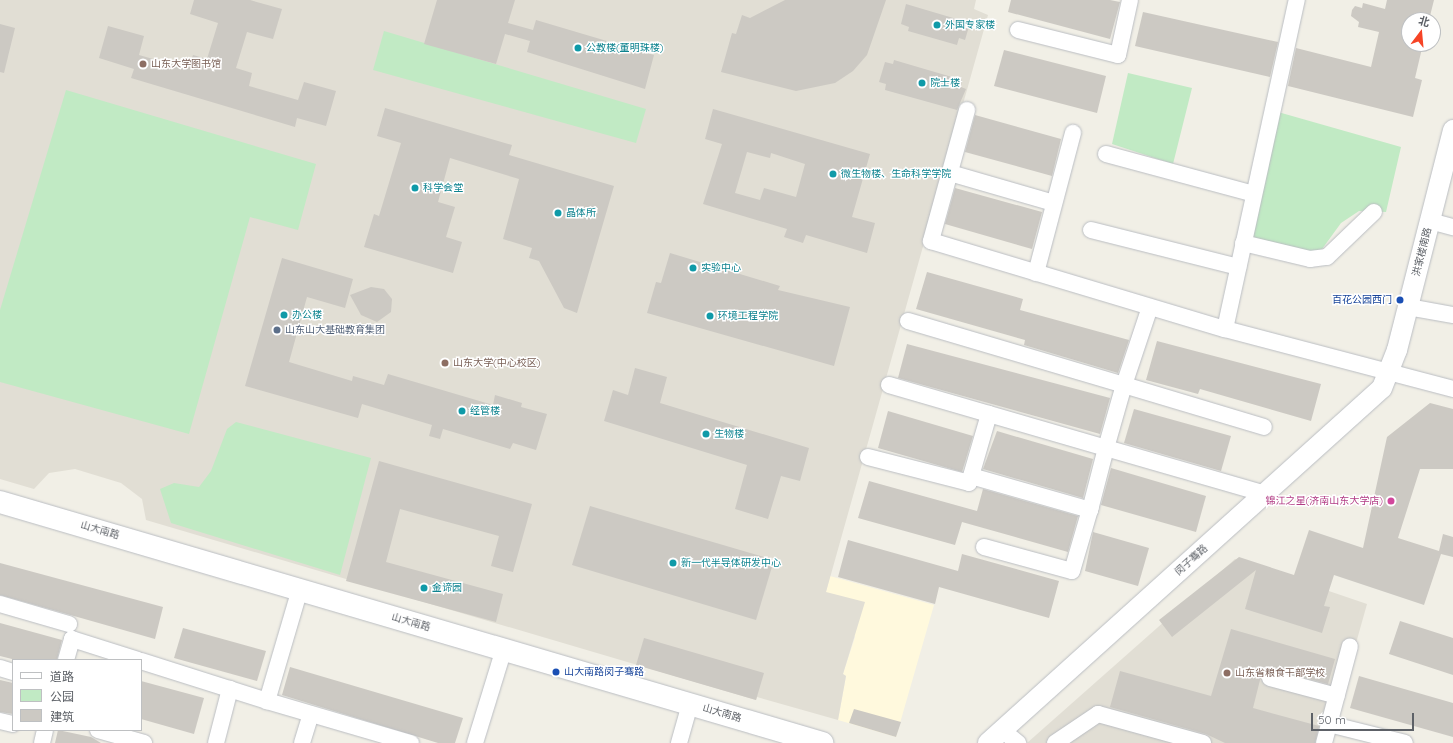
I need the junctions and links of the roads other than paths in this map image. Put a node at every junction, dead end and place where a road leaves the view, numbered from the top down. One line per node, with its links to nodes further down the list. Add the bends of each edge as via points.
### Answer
1 (1130, 0): 3 (street, via 1118,55)
2 (1297, 0): 9 (street)
3 (1018, 30)
4 (967, 110): 8 (street)
5 (1453, 130): 12 (street, 洪家楼南路)
6 (1073, 133): 10 (street)
7 (1106, 154): 9 (street)
8 (950, 172): 10 (street); 17 (street, via 931,242)
9 (1254, 194): 15 (street)
10 (1054, 203): 17 (street)
11 (1374, 212): 15 (street, via 1327,257 1310,259)
12 (1430, 221): 13 (street); 19 (street, 洪家楼南路)
13 (1453, 227)
14 (1091, 230): 16 (street)
15 (1243, 243): 16 (street)
16 (1238, 267): 22 (street)
17 (1036, 273): 18 (street)
18 (1150, 307): 22 (street); 25 (street)
19 (1408, 307): 20 (street); 23 (street, 洪家楼南路)
20 (1453, 315)
21 (908, 321): 25 (street)
22 (1225, 329): 23 (street)
23 (1390, 372): 26 (street); 27 (street, via 1406,384); 33 (street, 闵子骞路, via 1382,388)
24 (889, 385): 28 (street)
25 (1124, 385): 29 (street); 30 (street)
26 (1453, 389)
27 (1453, 398)
28 (989, 414): 30 (street); 32 (street)
29 (1264, 427)
30 (1106, 448): 33 (street); 35 (street)
31 (868, 457): 32 (street, via 969,483)
32 (971, 476): 35 (street, via 1090,510)
33 (1265, 494): 58 (street, 闵子骞路)
34 (1, 506): 37 (main road, 山大南路)
35 (1091, 506): 36 (street, via 1072,571)
36 (984, 548)
37 (300, 589): 41 (main road, 山大南路); 50 (street)
38 (0, 604): 39 (street)
39 (69, 624)
40 (1350, 646): 49 (street)
41 (504, 649): 51 (main road, 山大南路); 64 (street)
42 (66, 659): 43 (street, via 72,639)
43 (135, 659)
44 (142, 661): 48 (street)
45 (0, 668): 46 (street)
46 (12, 672)
47 (1270, 678): 49 (street)
48 (230, 689): 50 (street); 61 (street)
49 (1337, 696): 55 (street)
50 (267, 701): 52 (street)
51 (690, 704): 65 (street); 66 (main road, 山大南路)
52 (311, 714): 62 (street); 63 (street)
53 (0, 721): 54 (street)
54 (12, 724)
55 (1329, 724): 70 (street); 71 (street)
56 (45, 731): 59 (street)
57 (102, 731): 60 (street)
58 (995, 736): 67 (street)
59 (42, 743)
60 (144, 743)
61 (216, 743)
62 (302, 743)
63 (411, 743)
64 (475, 743)
65 (679, 743)
66 (822, 743)
67 (1018, 743)
68 (1055, 743): 69 (street, via 1098,714)
69 (1203, 743)
70 (1324, 743)
71 (1405, 743)

